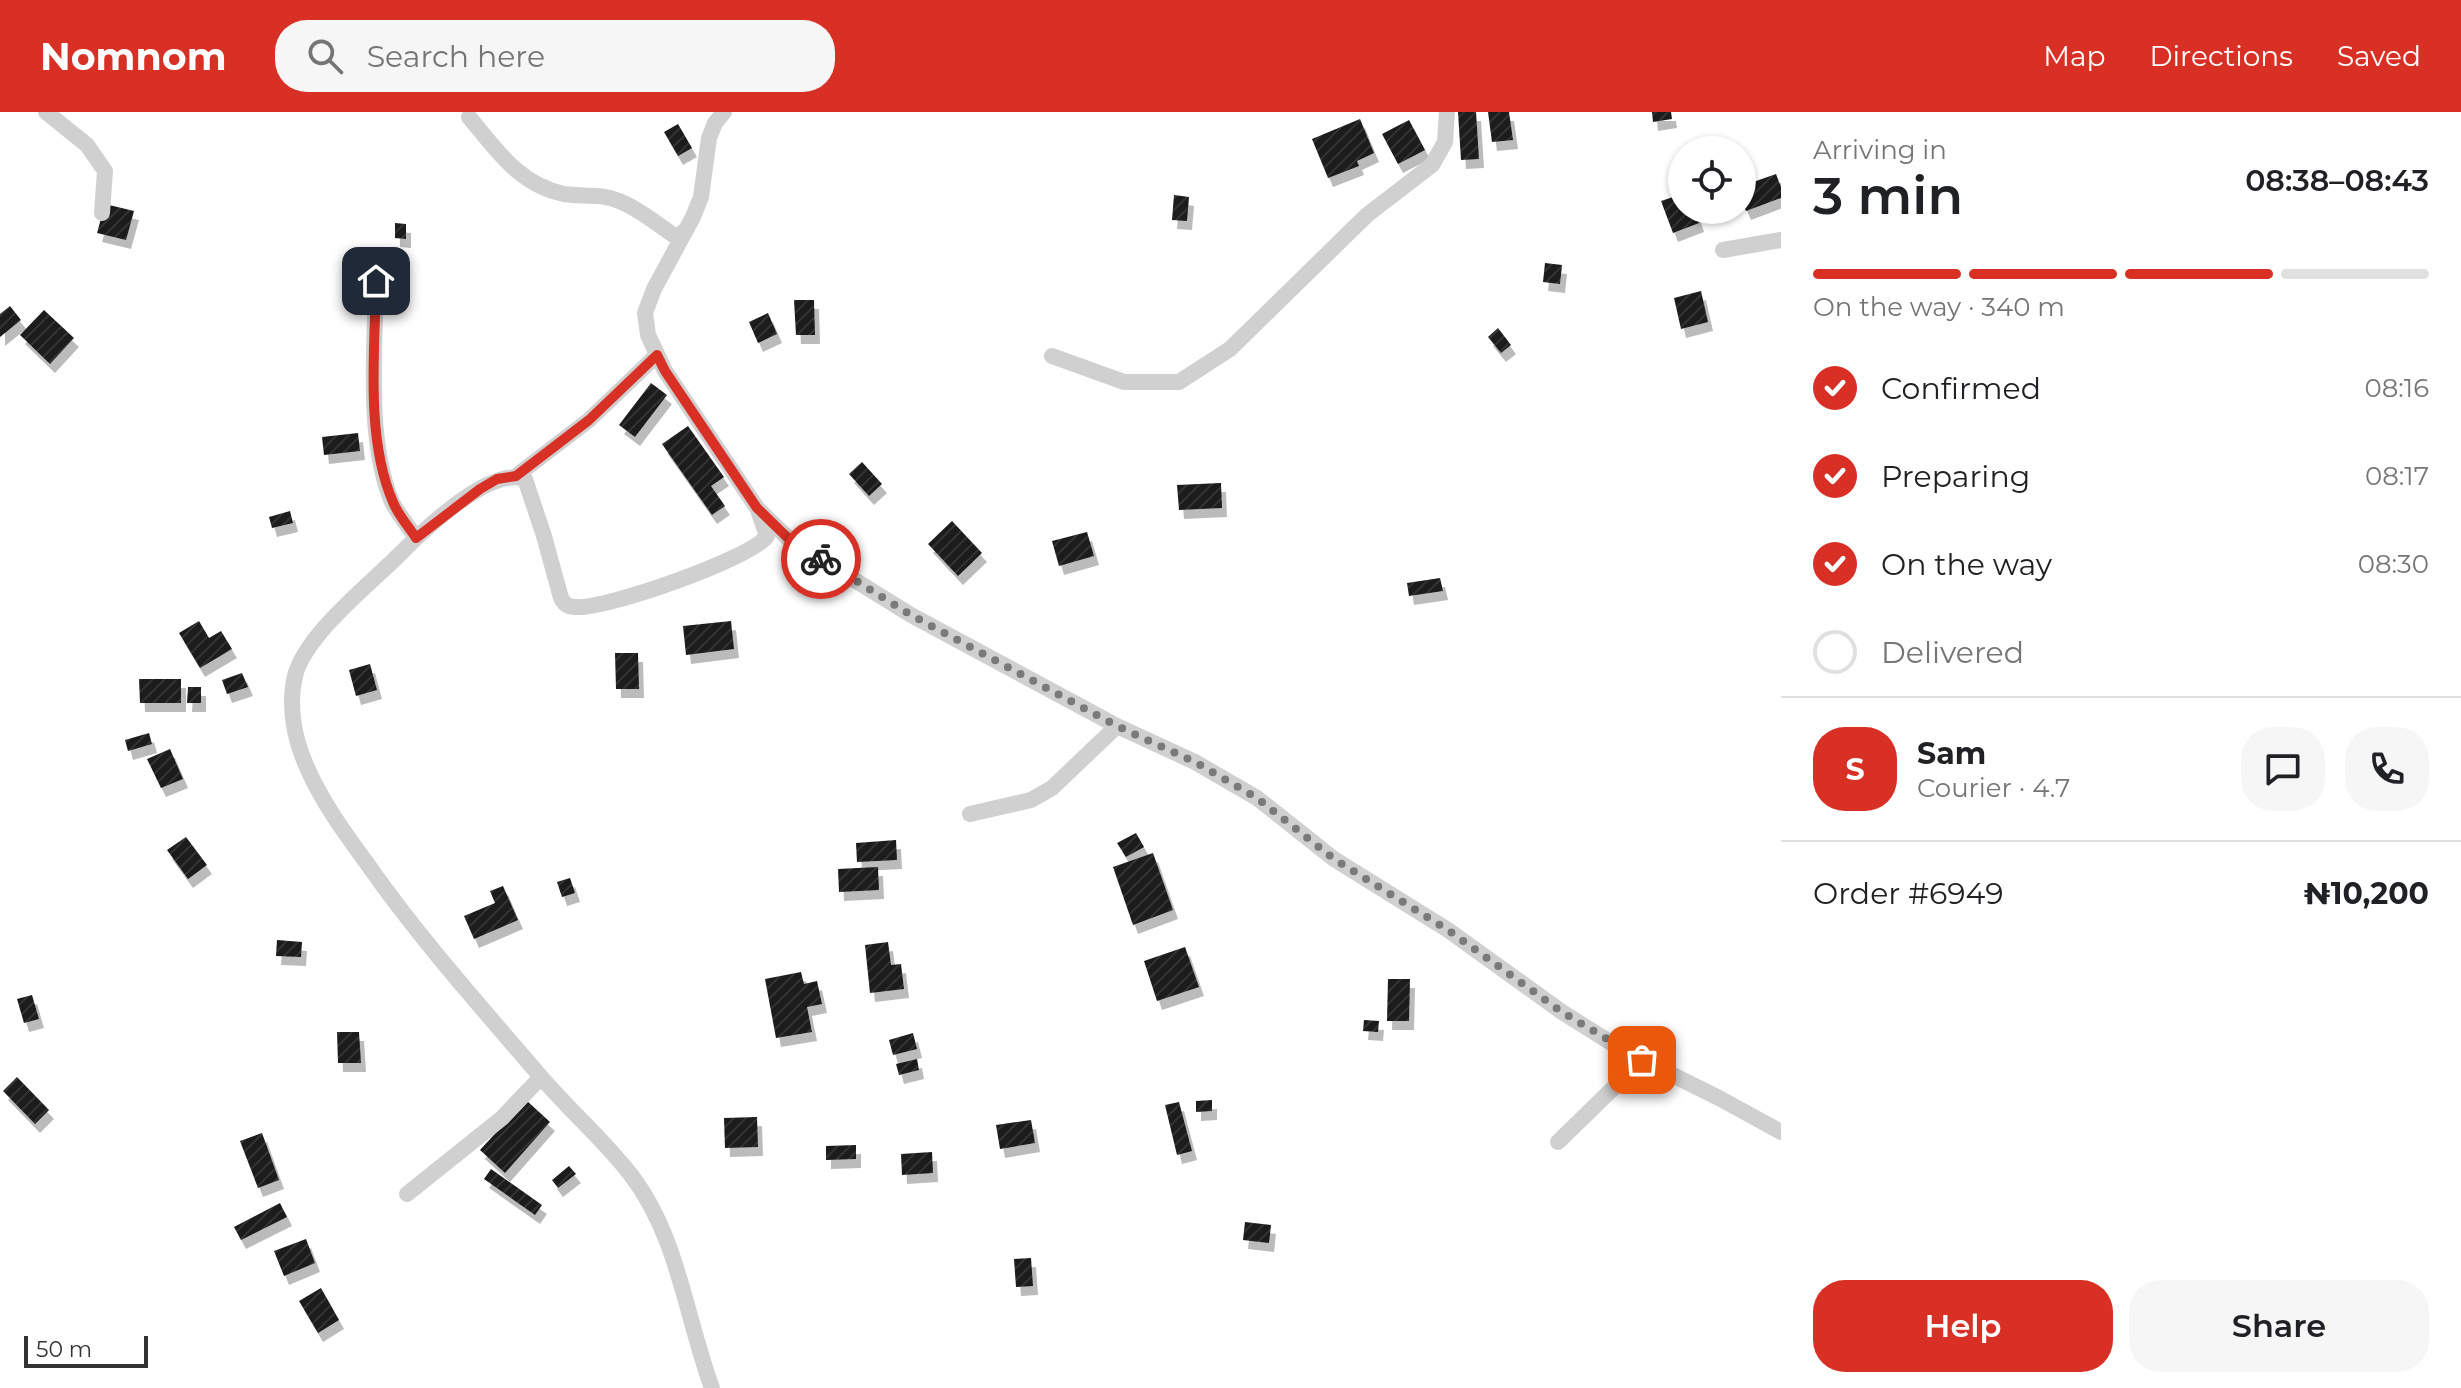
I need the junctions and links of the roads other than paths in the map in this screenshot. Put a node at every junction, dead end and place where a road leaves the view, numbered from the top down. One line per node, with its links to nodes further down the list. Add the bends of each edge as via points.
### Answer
1 (46, 112): 5 (street, via 87,145 105,171)
2 (724, 112): 6 (street, via 709,138 701,197)
3 (1447, 112): 11 (street, via 1445,142 1432,165 1367,215 1230,349 1179,382 1124,382)
4 (469, 117): 6 (street, via 527,179 563,194 620,201 678,238)
5 (102, 213)
6 (683, 232): 10 (street, via 645,313)
7 (1781, 240): 8 (street)
8 (1723, 250)
9 (376, 281): 14 (street, via 379,452 393,503)
10 (657, 355): 12 (street, via 589,420); 13 (street)
11 (1052, 356)
12 (516, 476): 13 (street, via 529,488 561,598 572,607 616,601 743,554 767,536); 14 (street, via 480,489)
13 (757, 508): 15 (street, via 790,540 911,615)
14 (416, 538): 18 (street, via 315,640 295,674 292,711 297,739 306,766 347,836 407,920)
15 (1117, 726): 16 (street, via 1052,788 1031,800); 17 (street, via 1257,798 1334,859)
16 (970, 814)
17 (1642, 1060): 19 (street); 20 (street)
18 (541, 1077): 21 (street, via 502,1118); 22 (street, via 631,1174 652,1205)
19 (1781, 1132)
20 (1558, 1142)
21 (407, 1194)
22 (712, 1388)

